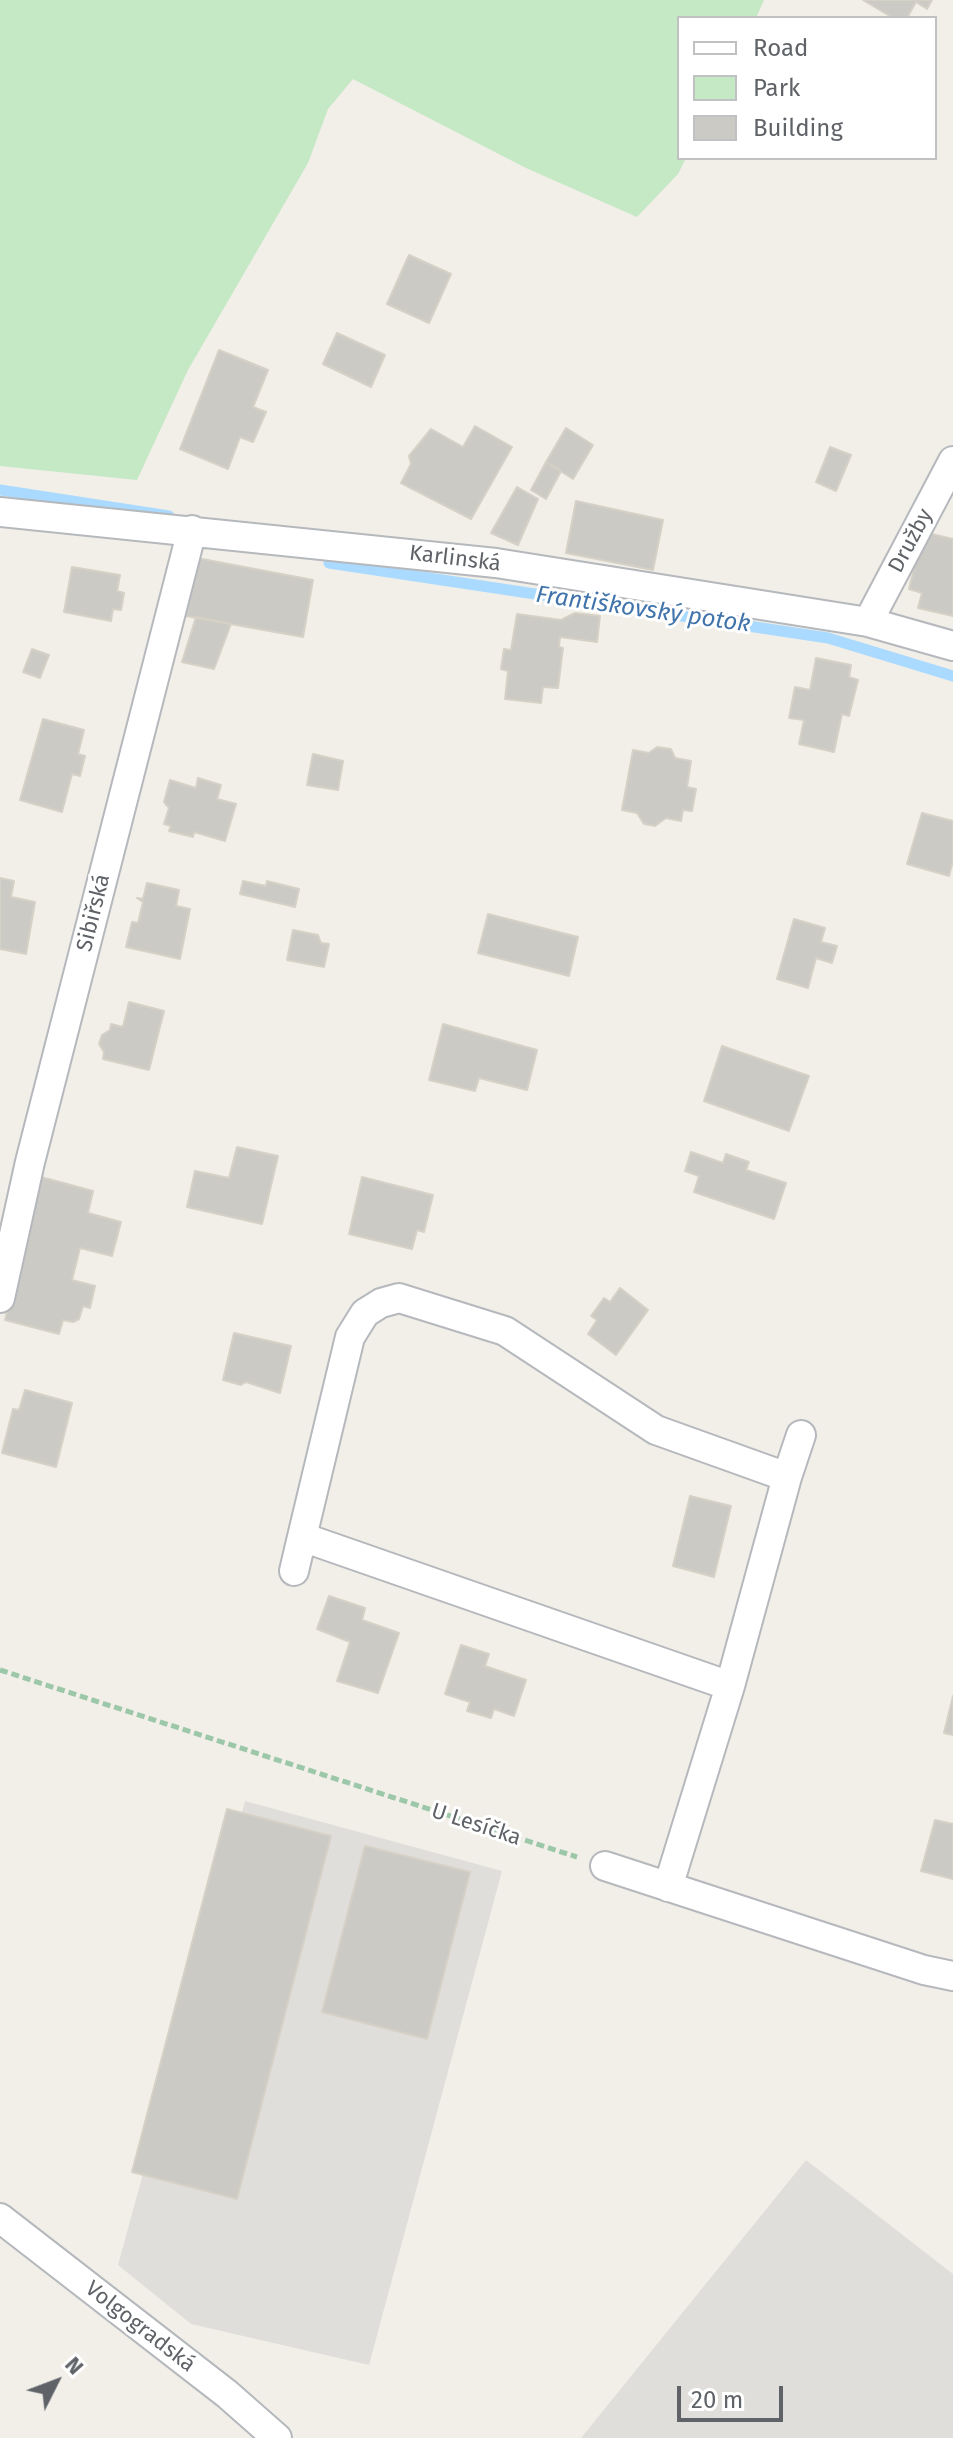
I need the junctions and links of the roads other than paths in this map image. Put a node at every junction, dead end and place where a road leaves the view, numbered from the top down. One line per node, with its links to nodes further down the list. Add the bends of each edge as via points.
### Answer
1 (953, 461): 4 (street, Družby)
2 (0, 512): 3 (street, Karlinská)
3 (192, 530): 4 (street, Karlinská, via 496,563); 6 (street, Sibiřská)
4 (868, 622): 5 (street, Karlinská)
5 (953, 646)
6 (0, 1298)
7 (801, 1435): 8 (street)
8 (787, 1477): 9 (street, via 656,1430 505,1331 399,1298 365,1313 350,1337); 11 (street)
9 (302, 1537): 10 (street); 11 (street)
10 (294, 1571)
11 (730, 1686): 13 (street)
12 (605, 1866): 13 (street)
13 (668, 1887): 14 (street)
14 (953, 1976)
15 (0, 2218): 16 (street, Volgogradská)
16 (277, 2438)

